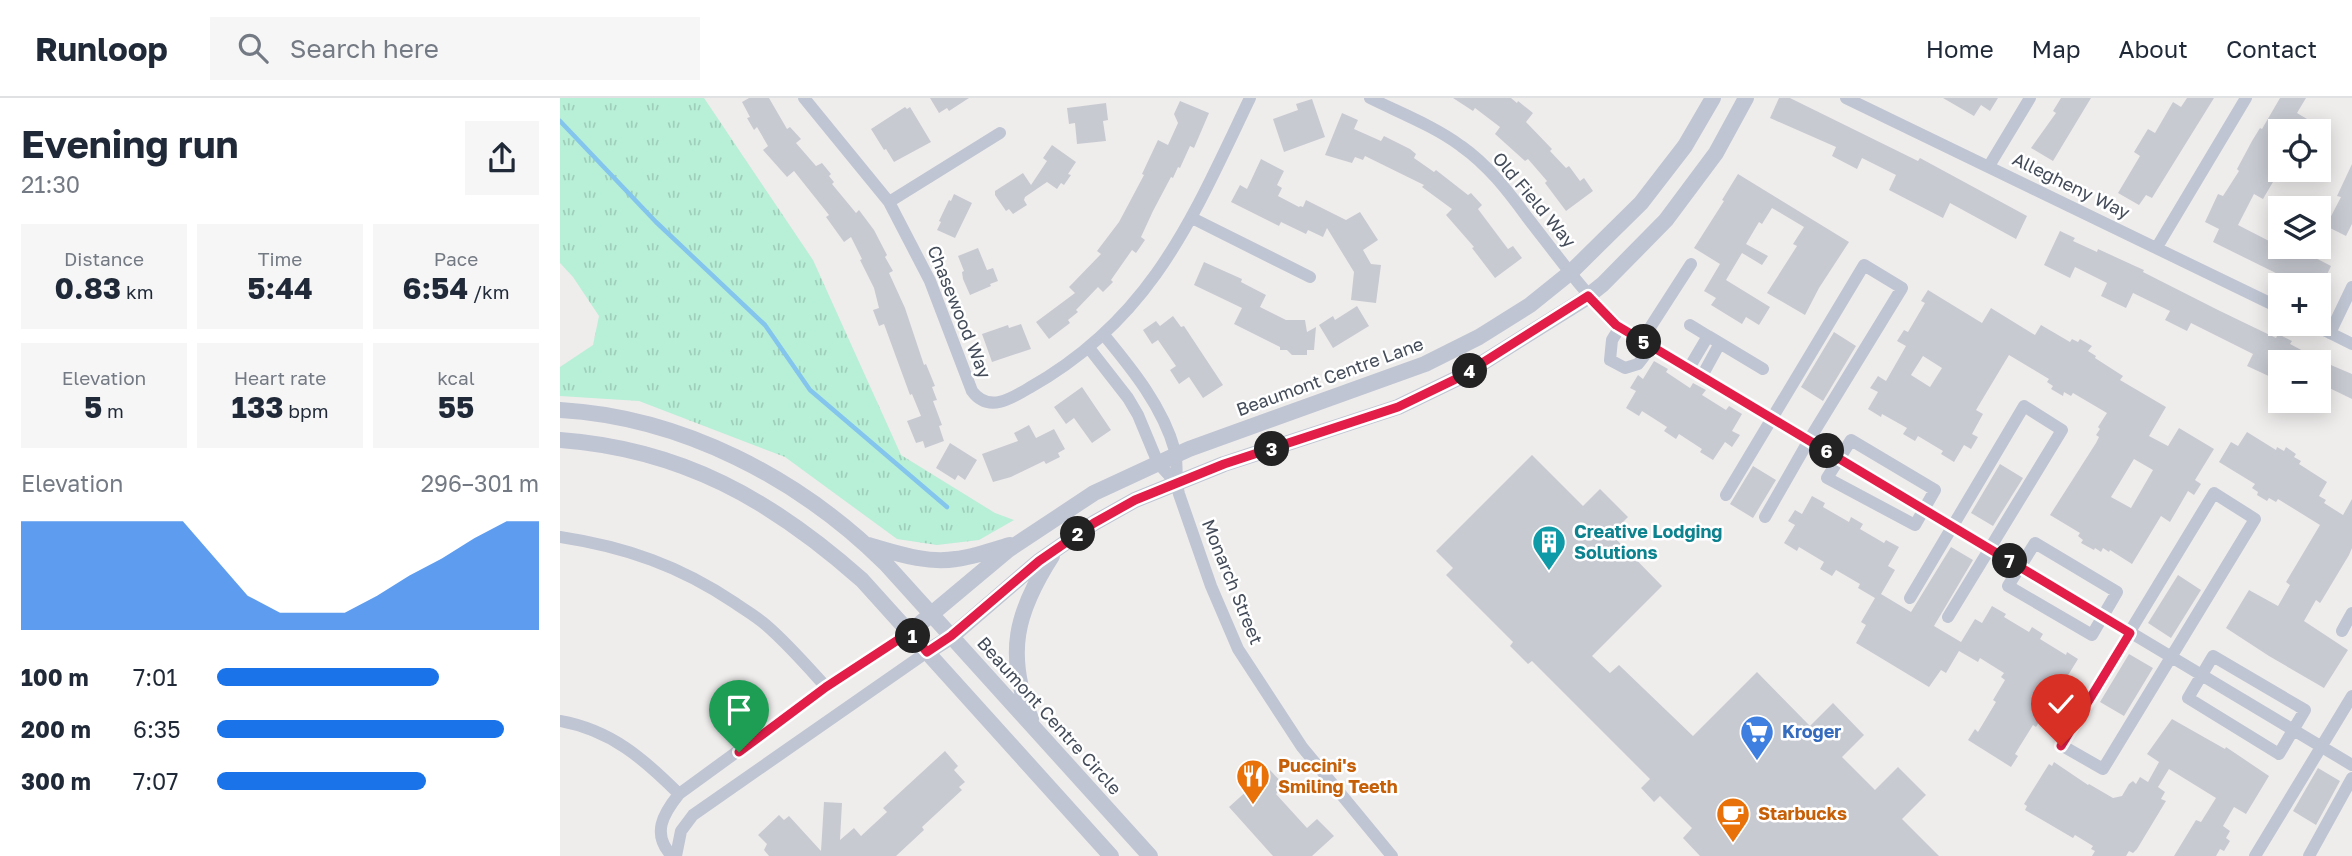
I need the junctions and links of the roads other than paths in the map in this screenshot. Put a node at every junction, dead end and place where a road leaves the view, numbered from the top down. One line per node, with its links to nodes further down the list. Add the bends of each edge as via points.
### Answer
1 (804, 98): 11 (street, Chasewood Way)
2 (1250, 98): 12 (street, Chasewood Way)
3 (1370, 98): 15 (street, Old Field Way, via 1461,145 1507,190)
4 (1713, 98): 15 (street, Beaumont Centre Lane, via 1685,146 1642,203)
5 (1746, 98): 18 (street, via 1716,153 1666,220)
6 (1846, 98): 10 (street, Allegheny Way)
7 (2030, 98): 10 (street)
8 (2246, 98): 13 (street)
9 (1000, 133): 11 (street)
10 (1989, 166): 13 (street, Allegheny Way)
11 (889, 202): 28 (street, Chasewood Way, via 926,272 977,397 992,403 1008,400)
12 (1192, 218): 16 (street); 24 (street, Chasewood Way, via 1145,289)
13 (2157, 247): 19 (street, Allegheny Way)
14 (1690, 264): 26 (street)
15 (1571, 272): 18 (street, Old Field Way); 36 (street, Beaumont Centre Lane, via 1479,337 1424,364)
16 (1310, 277)
17 (2352, 287): 22 (street)
18 (1588, 296): 21 (street, Old Field Way); 39 (street, via 1460,377 1398,407)
19 (2268, 302)
20 (1690, 325): 25 (street)
21 (1620, 327): 26 (street, Old Field Way); 26 (street, via 1612,340 1611,360 1625,368 1638,364)
22 (2331, 330)
23 (2331, 333): 27 (street)
24 (1104, 335): 28 (street, Chasewood Way); 36 (street, via 1143,386)
25 (1714, 339): 29 (street); 30 (street); 31 (street)
26 (1647, 343): 29 (street, Old Field Way)
27 (2352, 344)
28 (1089, 348): 38 (street, via 1128,398)
29 (1689, 368): 31 (street, Old Field Way)
30 (1763, 369)
31 (1702, 376): 33 (street, Old Field Way)
32 (560, 410): 46 (street, Beaumont Centre Circle, via 633,421 735,456 795,489)
33 (1773, 418): 35 (street, Old Field Way); 35 (street, via 1864,265 1902,288); 40 (street)
34 (560, 440): 56 (street, via 653,456 740,491 828,550)
35 (1809, 440): 37 (street, Old Field Way); 42 (street)
36 (1176, 454): 38 (street, Beaumont Centre Lane); 39 (street)
37 (1839, 458): 41 (street, Old Field Way); 41 (street, via 1827,478 1915,525); 41 (street, via 1851,440 1936,490)
38 (1158, 463): 39 (street); 45 (street, Beaumont Centre Lane, via 1094,493)
39 (1176, 483): 47 (street, via 1135,500); 74 (street, Monarch Street, via 1238,649 1302,747)
40 (1726, 495)
41 (1924, 509): 43 (street, Old Field Way)
42 (1765, 517)
43 (1953, 526): 48 (street, Old Field Way); 48 (street, via 2024,407 2062,430); 50 (street)
44 (560, 537): 62 (street, via 659,561 709,585 764,623)
45 (1019, 542): 46 (street, via 937,561); 51 (street, Beaumont Centre Lane)
46 (867, 545): 51 (street, Beaumont Centre Circle)
47 (1058, 548): 58 (street); 65 (street, via 1035,583 1018,629 1018,677)
48 (1991, 549): 49 (street, Old Field Way); 54 (street)
49 (2020, 567): 53 (street, Old Field Way); 53 (street, via 2008,586 2092,635); 53 (street, via 2035,543 2117,592)
50 (1910, 598)
51 (931, 613): 56 (street, Beaumont Centre Lane); 58 (street, Beaumont Centre Circle)
52 (2352, 613): 55 (street)
53 (2103, 616): 57 (street, Old Field Way)
54 (1948, 617)
55 (2342, 631)
56 (910, 632): 59 (street); 62 (street)
57 (2130, 633): 60 (street, Old Field Way); 60 (street, via 2061,746 2104,769); 60 (street, via 2214,493 2255,519)
58 (951, 636): 59 (street); 65 (street, Beaumont Centre Circle)
59 (927, 652): 71 (street, via 693,816 681,831); 72 (street)
60 (2172, 658): 61 (street, Old Field Way)
61 (2201, 676): 66 (street, Old Field Way); 66 (street, via 2213,656 2305,710); 66 (street, via 2188,698 2279,754)
62 (826, 687): 70 (street)
63 (2352, 696): 67 (street)
64 (560, 721): 70 (street, via 622,744 648,762)
65 (1035, 728): 73 (street, Beaumont Centre Circle)
66 (2292, 731): 67 (street, Old Field Way)
67 (2321, 747): 68 (street, Old Field Way); 75 (street)
68 (2352, 765)
69 (2352, 778): 76 (street)
70 (679, 794): 71 (street, via 666,811 660,830 663,847)
71 (674, 856)
72 (1111, 856)
73 (1150, 856)
74 (1392, 856)
75 (2255, 856)
76 (2309, 856)

